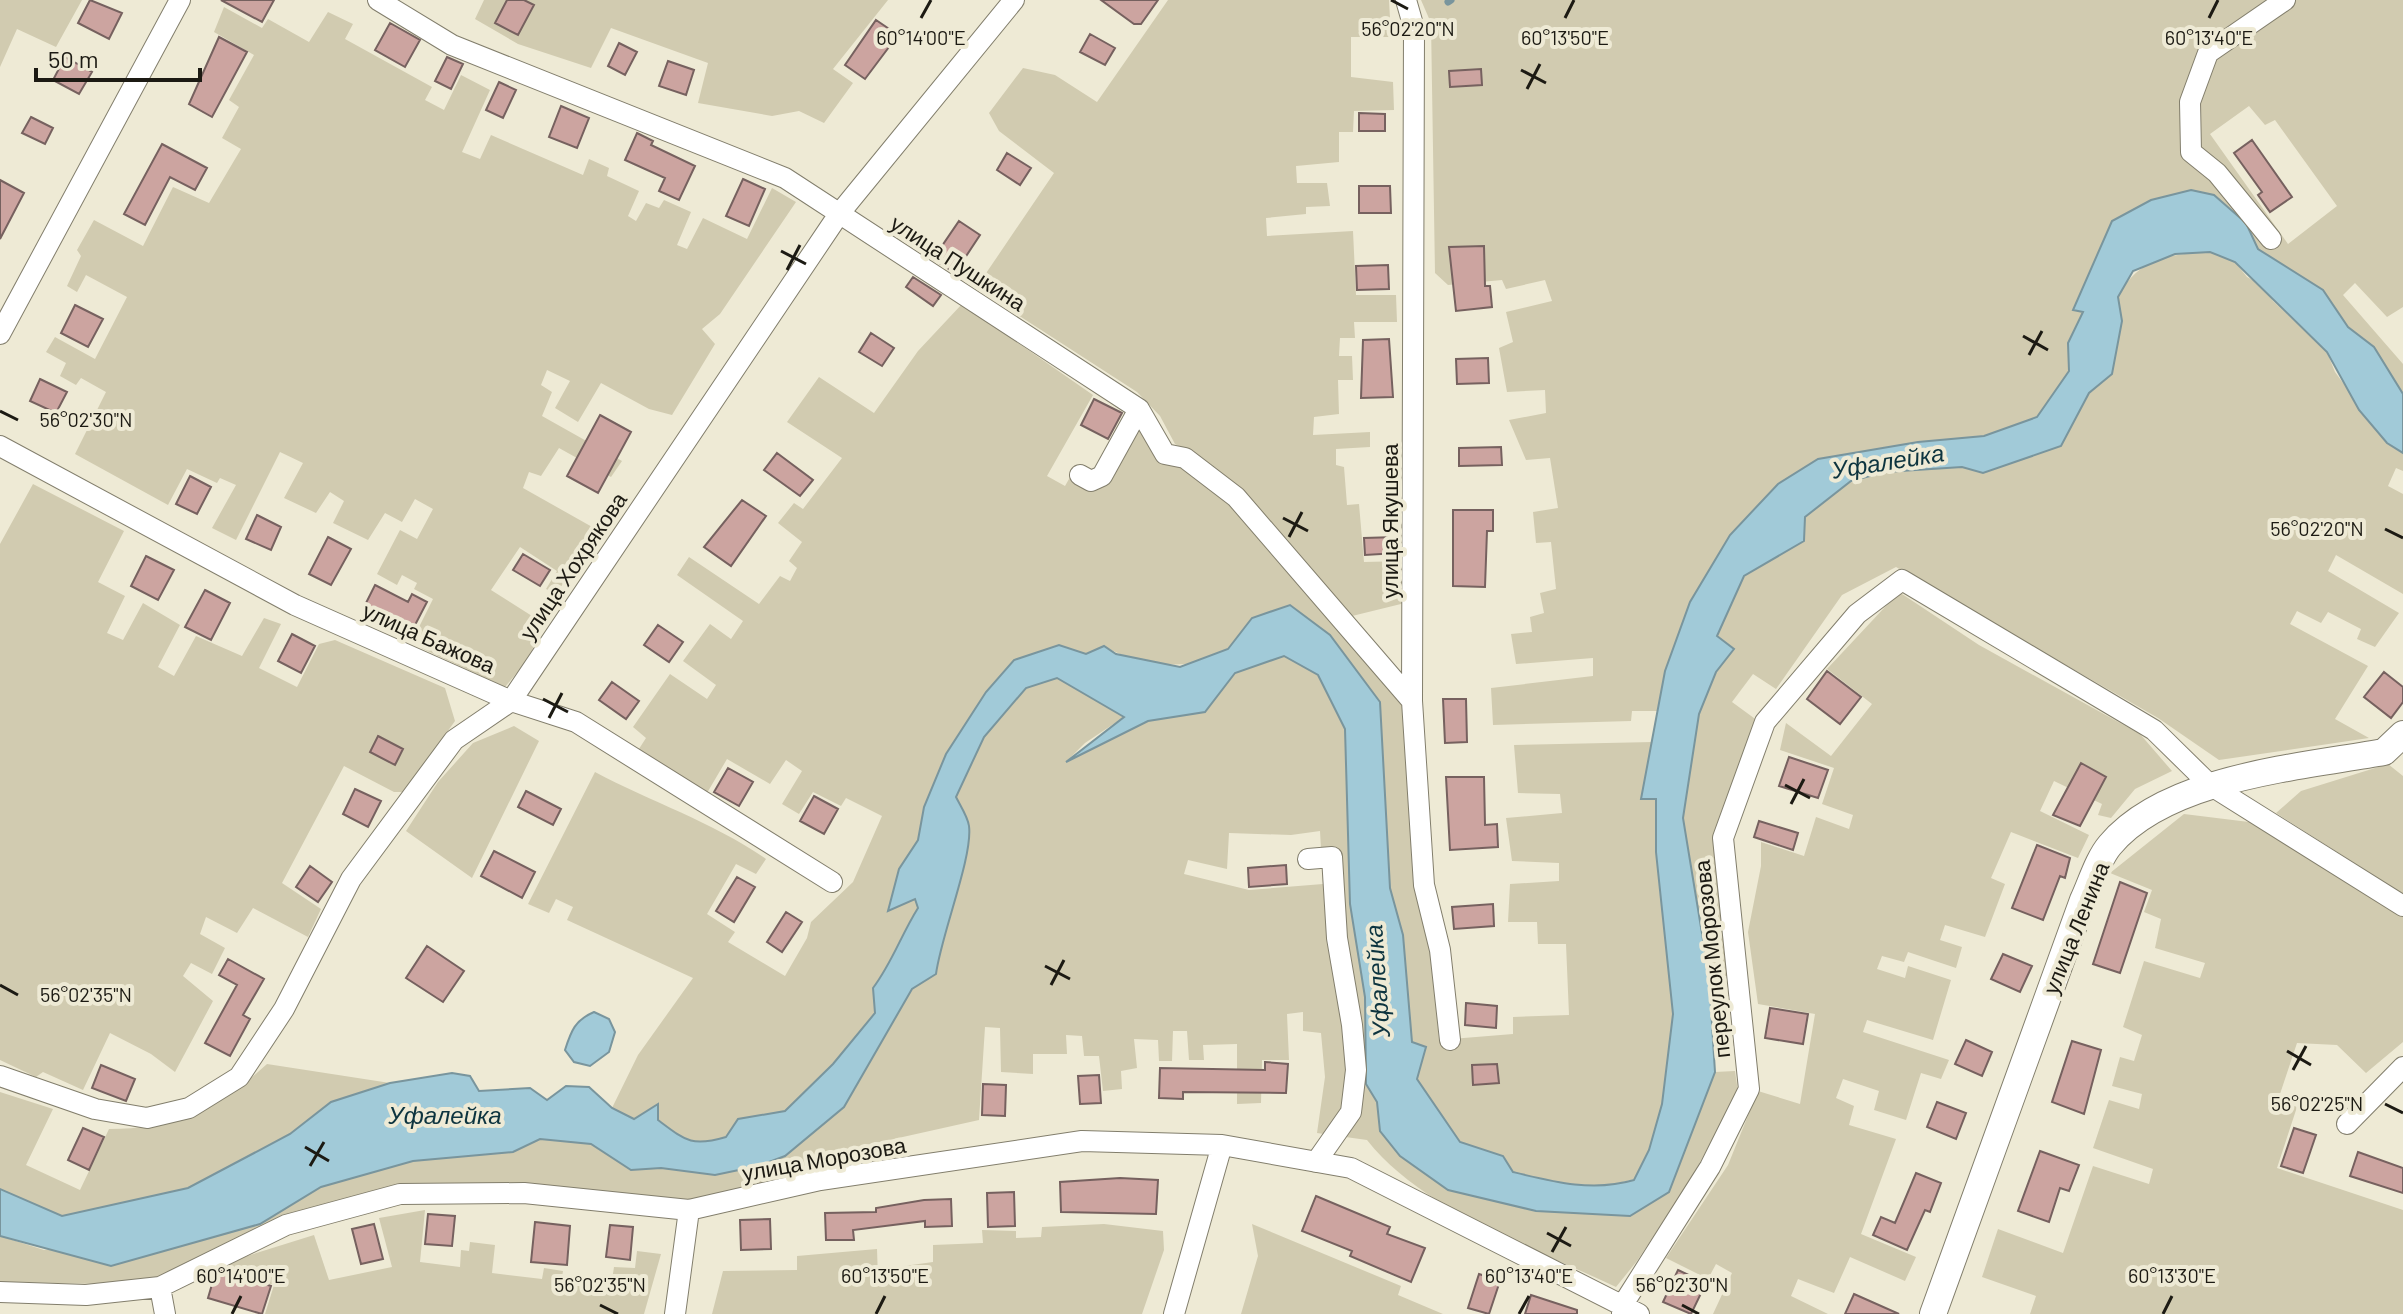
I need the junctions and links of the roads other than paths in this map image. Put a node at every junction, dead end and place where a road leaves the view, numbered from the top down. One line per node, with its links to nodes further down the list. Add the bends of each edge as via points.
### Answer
1 (180, 0): 8 (street)
2 (378, 0): 6 (street, улица Пушкина, via 452,45 785,178)
3 (1014, 0): 6 (street, улица Хохрякова)
4 (1406, 0): 13 (street, улица Якушева, via 1414,28)
5 (2285, 0): 7 (street, via 2208,53 2190,102 2191,152 2217,173)
6 (839, 214): 9 (street, улица Пушкина); 12 (street, улица Хохрякова)
7 (2271, 239)
8 (0, 334)
9 (1139, 409): 11 (street, via 1102,476 1091,481); 13 (street, улица Пушкина, via 1165,454 1185,458 1236,497)
10 (0, 446): 12 (street, улица Бажова, via 295,605)
11 (1080, 475)
12 (511, 701): 17 (street, улица Бажова, via 576,722); 21 (street, улица Хохрякова, via 454,740 351,879 284,1009 239,1077 189,1108 147,1118 95,1109)
13 (1412, 701): 19 (street, улица Якушева, via 1424,885 1440,950)
14 (2403, 734): 15 (street, улица Ленина, via 2384,752)
15 (2210, 785): 18 (street); 28 (street, переулок Морозова, via 2154,730 1902,580 1857,614 1765,722 1723,838 1749,1089); 32 (street, улица Ленина, via 2160,805 2109,845 2083,900)
16 (1308, 859): 24 (street, via 1332,857 1337,938 1356,1070 1351,1112)
17 (832, 882)
18 (2403, 906)
19 (1450, 1040)
20 (2403, 1067): 22 (street)
21 (0, 1076)
22 (2347, 1124)
23 (1222, 1145): 24 (street, улица Морозова); 25 (street, улица Морозова, via 1082,1141 820,1180); 31 (street)
24 (1316, 1162): 28 (street, улица Морозова, via 1351,1168)
25 (689, 1210): 26 (street, улица Морозова, via 524,1193 400,1194 286,1225); 30 (street)
26 (160, 1287): 27 (street, улица Морозова, via 86,1295); 29 (street)
27 (0, 1292)
28 (1628, 1311)
29 (165, 1314)
30 (675, 1314)
31 (1174, 1314)
32 (1933, 1314)

